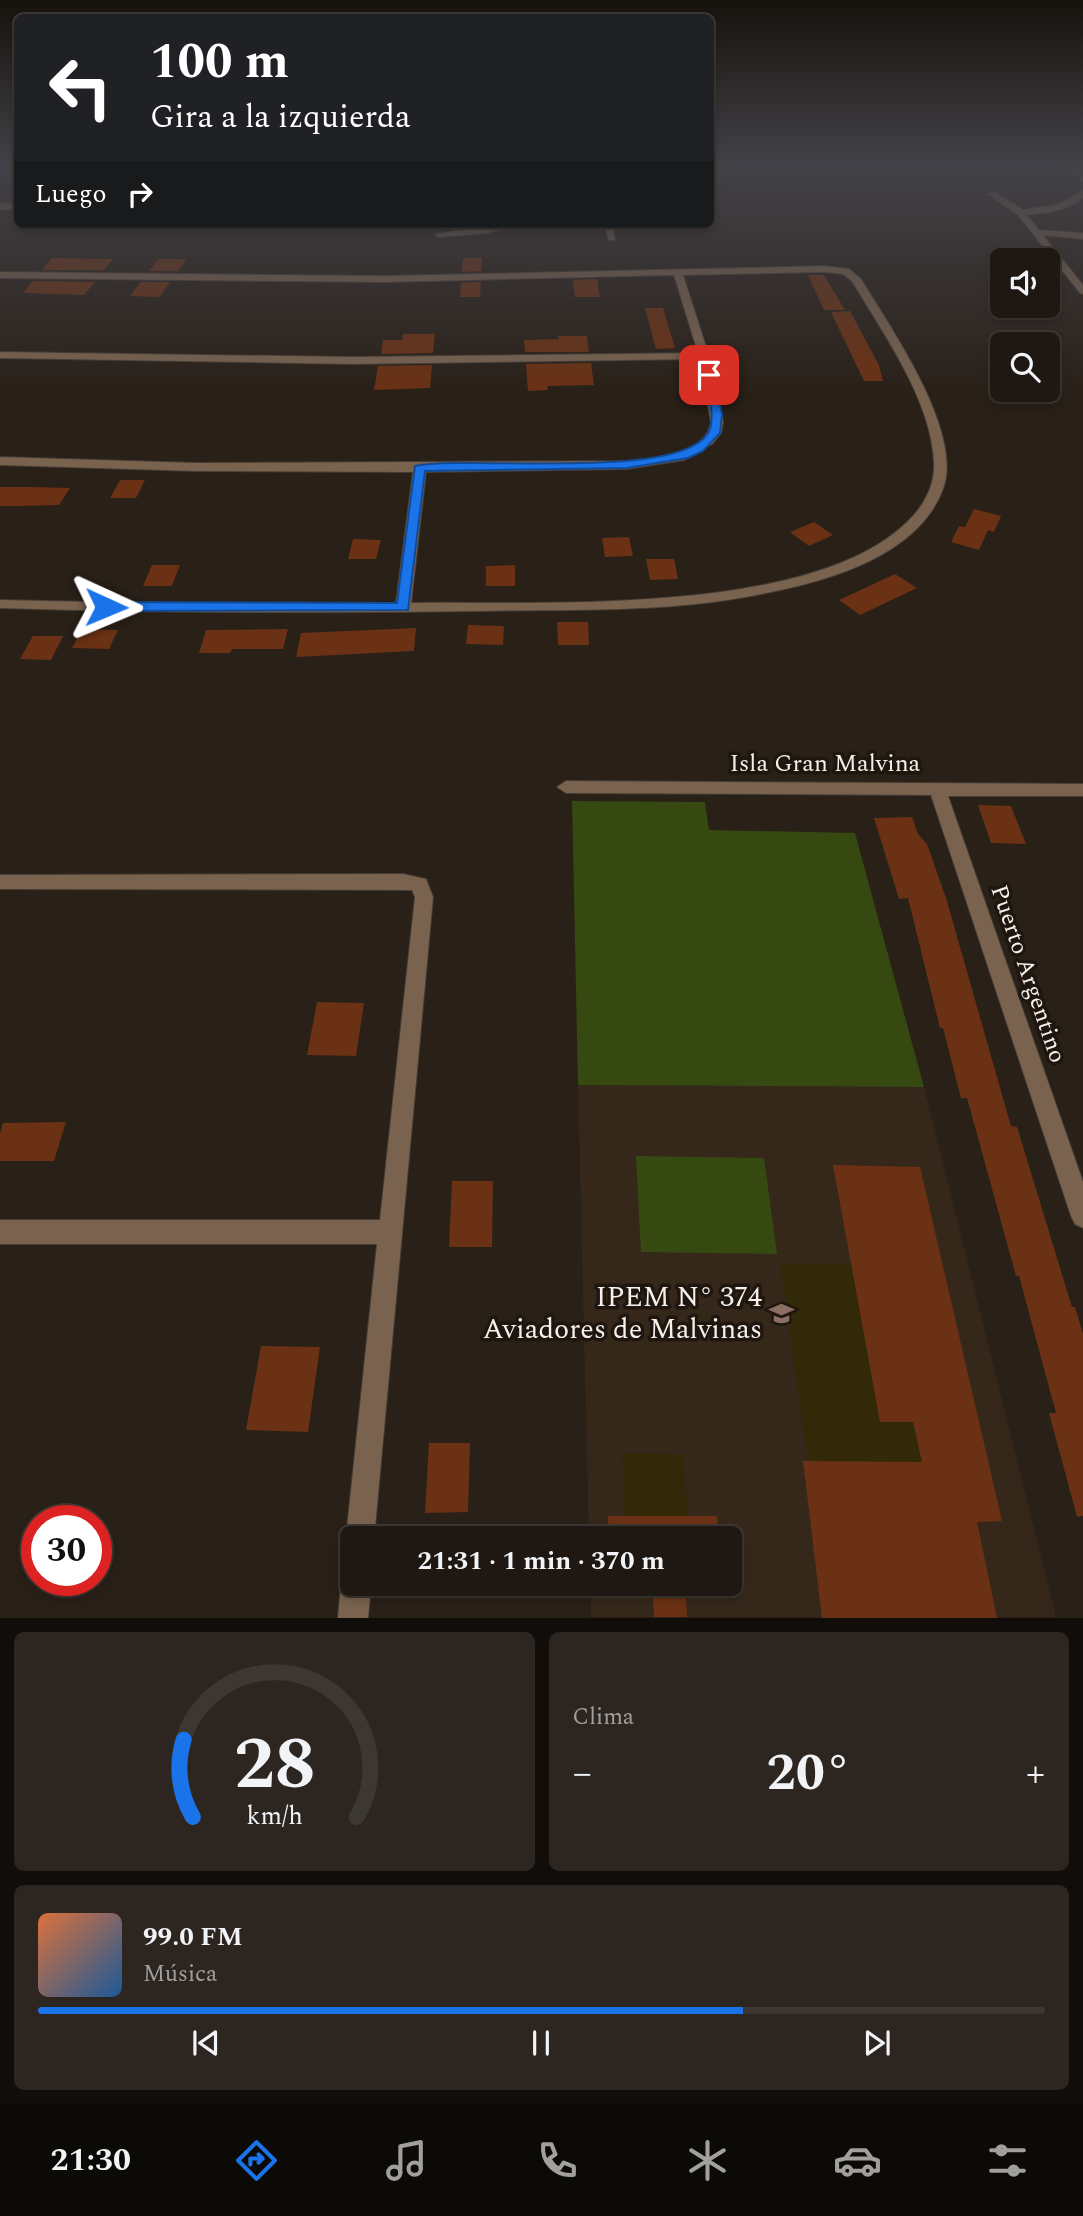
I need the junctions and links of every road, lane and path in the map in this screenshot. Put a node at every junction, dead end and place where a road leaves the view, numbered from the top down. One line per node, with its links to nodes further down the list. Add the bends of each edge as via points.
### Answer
1 (1044, 243): 4 (street)
2 (678, 274): 3 (street, via 385,279); 6 (street); 10 (street, via 825,270 852,275 921,396 936,434 941,468 937,489 912,526 873,553 837,570 763,590 639,602)
3 (0, 275)
4 (1083, 291)
5 (0, 355): 6 (street, via 371,363)
6 (705, 356): 8 (street, via 715,433 684,456 627,465)
7 (0, 461): 8 (street)
8 (419, 468): 10 (street)
9 (0, 604): 10 (street)
10 (403, 607)
11 (566, 787): 12 (street, Isla Gran Malvina)
12 (937, 789): 13 (street, Isla Gran Malvina); 15 (street, Puerto Argentino)
13 (1083, 790)
14 (0, 882): 17 (street, via 419,884 424,897)
15 (1083, 1216)
16 (0, 1232): 17 (street)
17 (391, 1232): 18 (street)
18 (361, 1526)
19 (355, 1596): 20 (street)
20 (353, 1618)

